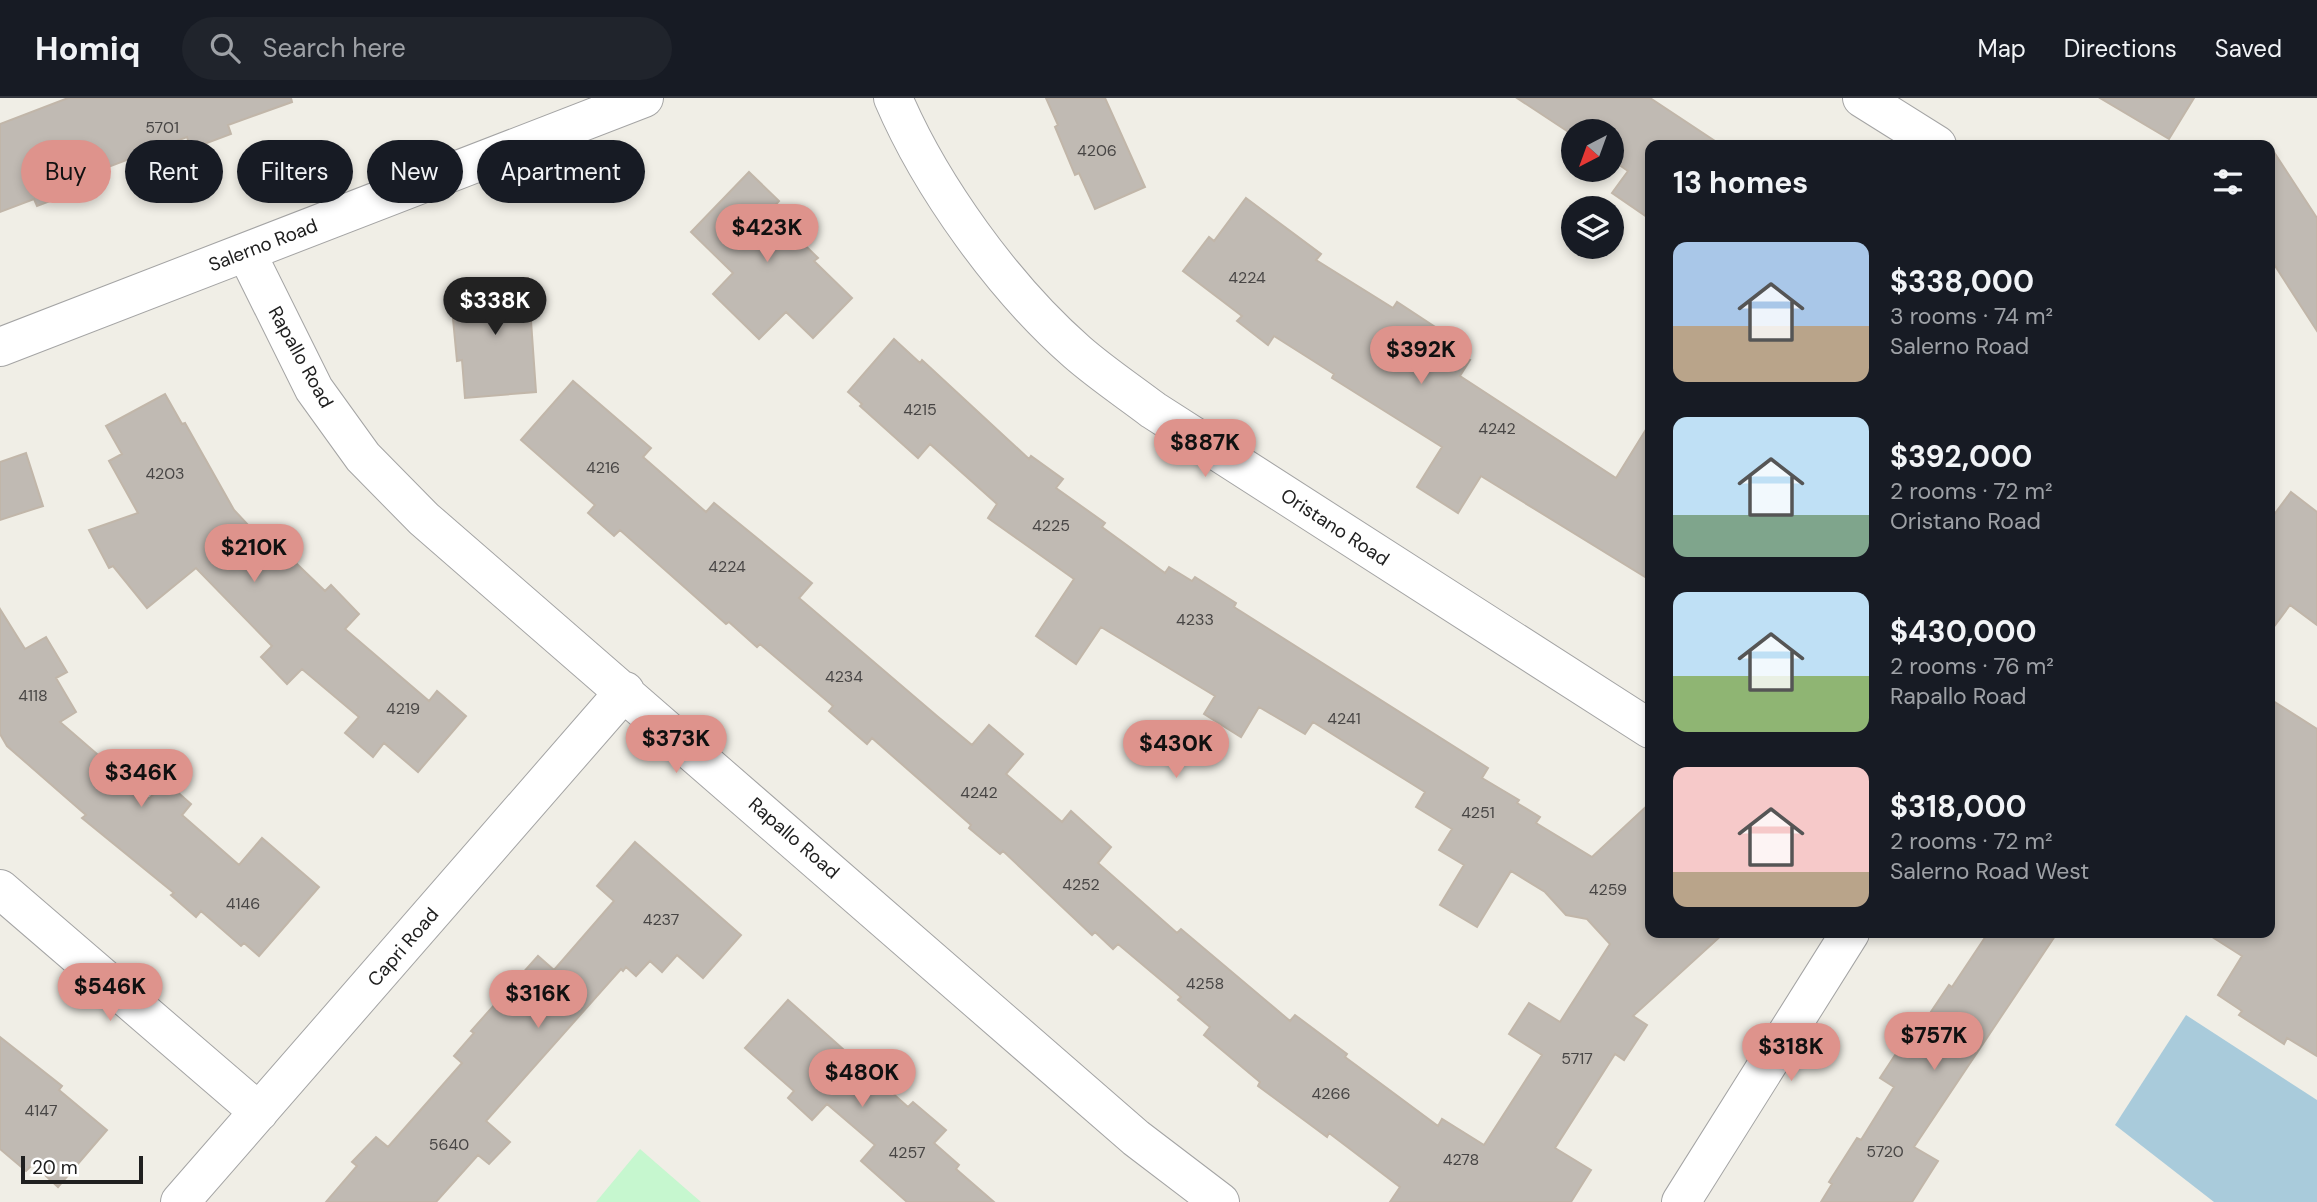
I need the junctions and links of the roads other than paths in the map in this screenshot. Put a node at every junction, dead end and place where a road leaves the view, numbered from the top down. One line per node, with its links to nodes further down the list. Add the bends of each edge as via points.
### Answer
1 (644, 98): 5 (street, Salerno Road)
2 (893, 98): 8 (street, Oristano Road, via 961,220 1018,292 1077,352 1153,410)
3 (1862, 98): 4 (street)
4 (1929, 140)
5 (246, 252): 6 (street, Salerno Road); 7 (street, Rapallo Road, via 314,389 363,457 424,519)
6 (0, 347)
7 (625, 691): 11 (street, Capri Road); 13 (street, Rapallo Road, via 1136,1138)
8 (1645, 726)
9 (0, 889): 11 (street)
10 (1847, 938): 14 (street)
11 (259, 1112): 12 (street, Capri Road)
12 (180, 1202)
13 (1220, 1202)
14 (1681, 1202)

